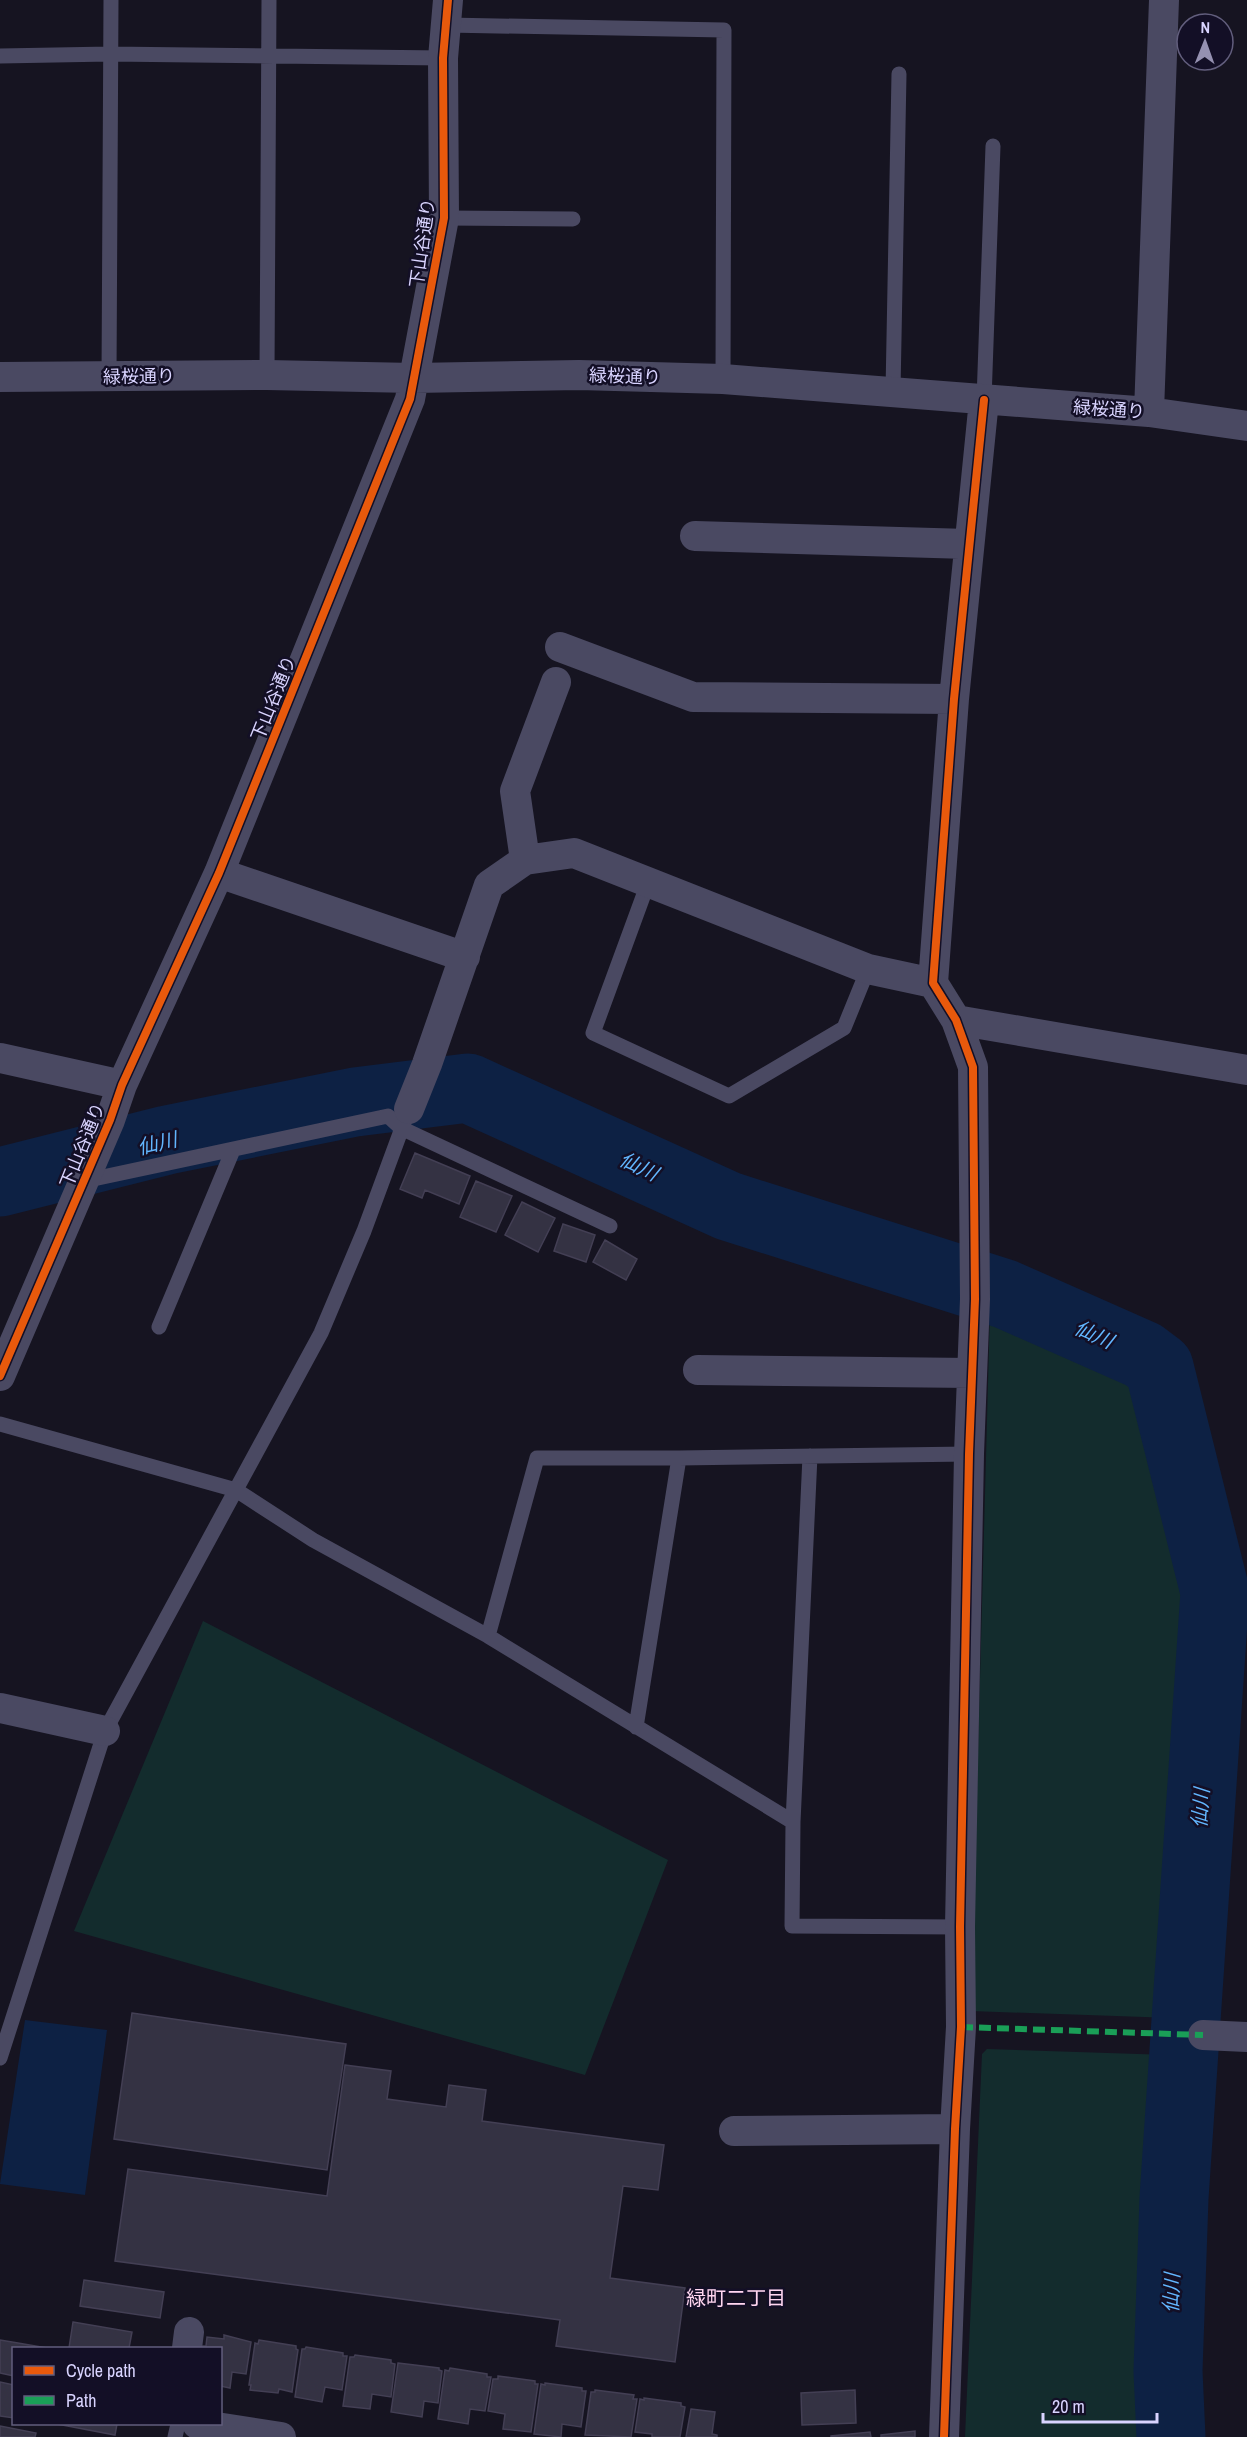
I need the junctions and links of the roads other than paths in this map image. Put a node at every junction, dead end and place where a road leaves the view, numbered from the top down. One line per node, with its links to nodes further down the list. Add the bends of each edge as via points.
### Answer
1 (111, 0): 5 (lane)
2 (269, 0): 7 (lane)
3 (1164, 0): 20 (street)
4 (448, 13): 8 (street, 下山谷通り); 17 (lane, via 724,30)
5 (110, 54): 6 (lane); 7 (lane); 15 (lane)
6 (0, 56)
7 (269, 56): 8 (lane); 13 (lane)
8 (443, 58): 11 (street, 下山谷通り)
9 (899, 74): 18 (lane)
10 (993, 146): 19 (lane)
11 (444, 218): 12 (lane); 16 (street, 下山谷通り)
12 (573, 219)
13 (267, 375): 15 (street, 緑桜通り); 16 (street, 緑桜通り)
14 (0, 377): 15 (street, 緑桜通り)
15 (109, 377)
16 (414, 378): 17 (street, 緑桜通り, via 579,375); 28 (street, 下山谷通り, via 410,399)
17 (723, 379): 18 (street, 緑桜通り)
18 (893, 391): 19 (street, 緑桜通り)
19 (984, 400): 20 (street, 緑桜通り); 23 (street)
20 (1149, 412): 21 (street, 緑桜通り)
21 (1247, 426)
22 (695, 536): 23 (street)
23 (968, 544): 26 (street)
24 (560, 647): 26 (street, via 693,697)
25 (556, 682): 27 (street, via 515,791)
26 (954, 699): 32 (street)
27 (525, 860): 29 (street, via 574,853); 30 (street, via 489,885)
28 (219, 873): 30 (street); 36 (street, 下山谷通り)
29 (648, 883): 31 (street); 31 (lane, via 593,1034 729,1096 844,1028)
30 (465, 957): 37 (street)
31 (868, 969): 32 (street)
32 (933, 982): 33 (street)
33 (956, 1020): 35 (street); 43 (street, via 973,1067)
34 (0, 1058): 36 (street)
35 (1247, 1070)
36 (122, 1085): 39 (street, 下山谷通り)
37 (405, 1119): 38 (lane, via 388,1116); 40 (lane); 49 (lane, via 321,1333)
38 (233, 1150): 39 (lane); 41 (lane)
39 (84, 1181): 44 (street, 下山谷通り)
40 (610, 1226)
41 (159, 1327)
42 (698, 1370): 43 (street)
43 (972, 1373): 46 (street)
44 (0, 1376)
45 (0, 1424): 49 (lane)
46 (969, 1454): 47 (lane); 55 (street)
47 (810, 1456): 48 (lane); 54 (lane)
48 (679, 1458): 50 (lane, via 537,1458); 52 (lane)
49 (236, 1490): 50 (lane, via 313,1540); 53 (lane)
50 (488, 1636): 52 (lane)
51 (0, 1707): 53 (street)
52 (636, 1727): 54 (lane)
53 (105, 1731): 58 (lane)
54 (794, 1822): 55 (lane, via 792,1926)
55 (960, 1927): 59 (street, via 962,2027)
56 (1203, 2035): 57 (street)
57 (1247, 2037)
58 (0, 2058)
59 (954, 2129): 60 (street); 63 (street)
60 (734, 2131)
61 (203, 2425): 62 (street)
62 (281, 2437)
63 (944, 2437)

